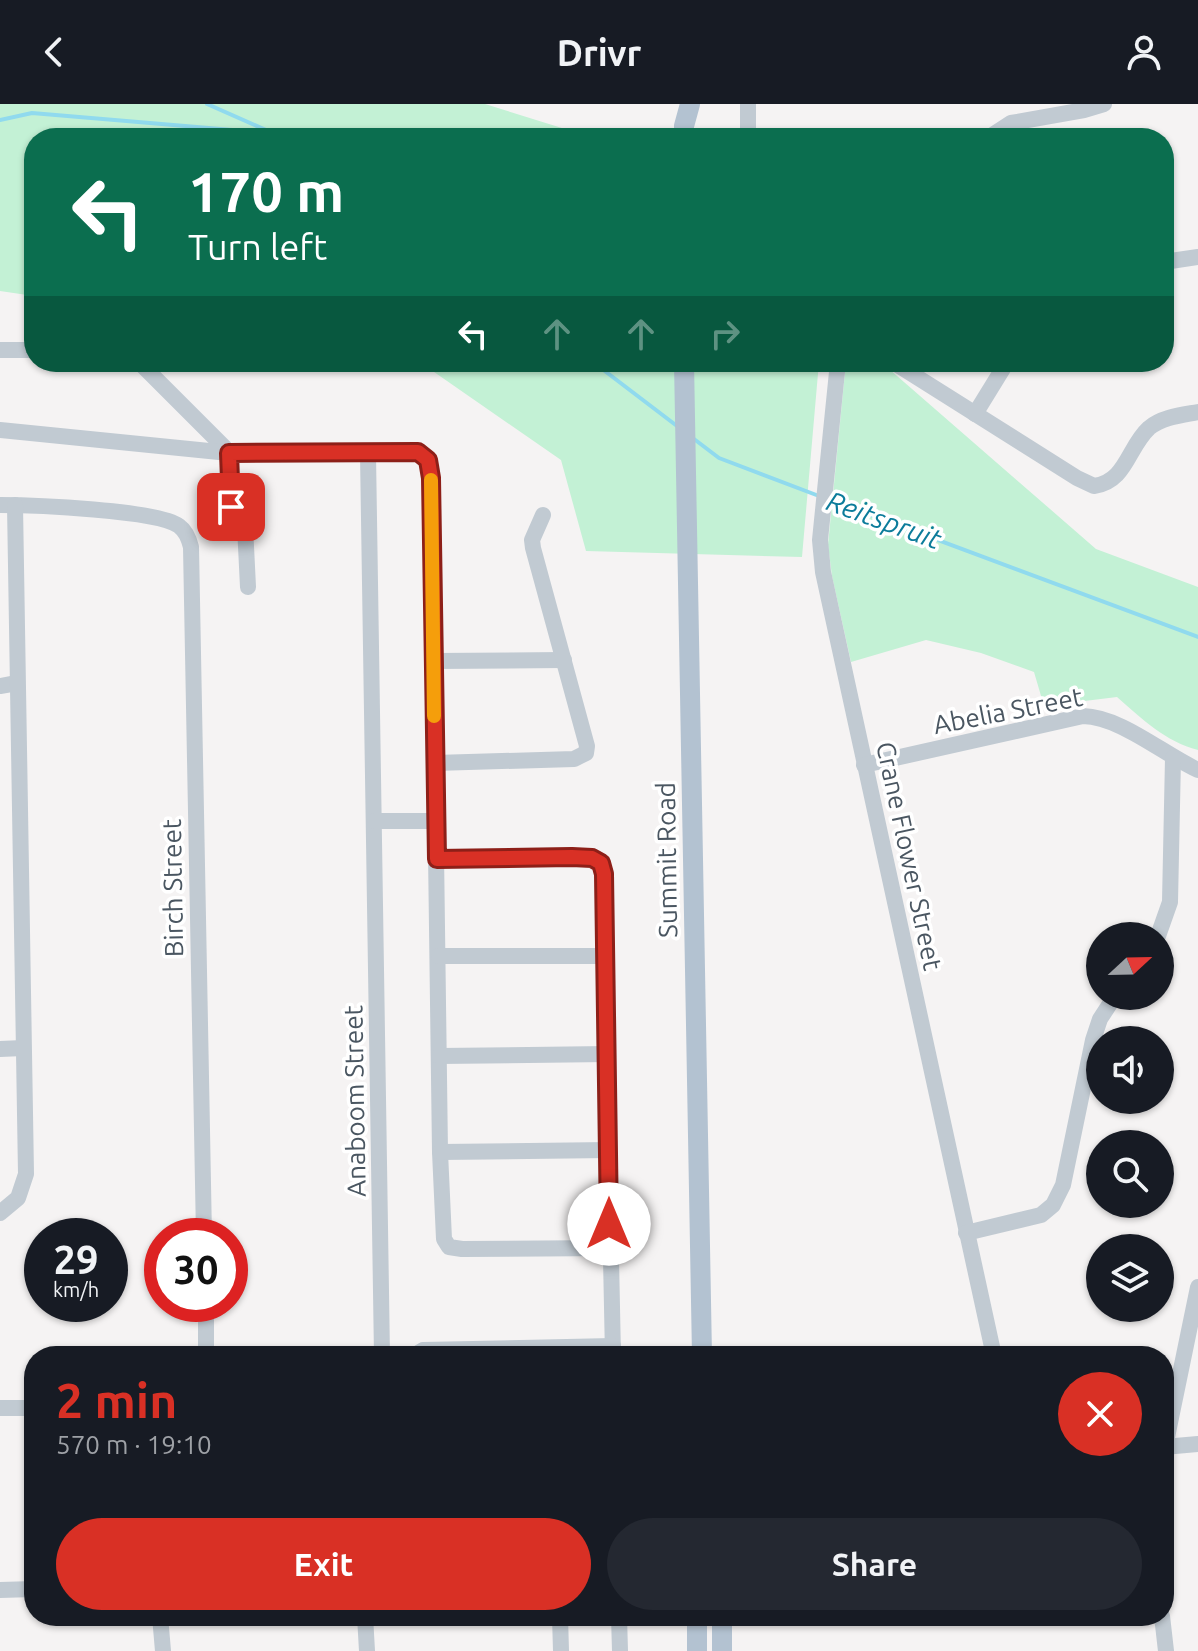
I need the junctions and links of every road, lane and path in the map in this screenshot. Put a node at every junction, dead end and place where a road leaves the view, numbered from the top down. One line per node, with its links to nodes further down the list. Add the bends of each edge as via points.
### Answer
1 (678, 104): 5 (main road)
2 (690, 104): 6 (main road)
3 (748, 104): 7 (street)
4 (1104, 104): 8 (street)
5 (683, 128)
6 (685, 128)
7 (748, 128)
8 (1003, 128)
9 (1198, 257): 10 (street)
10 (1174, 261)
11 (0, 350): 12 (street)
12 (24, 350)
13 (149, 372): 21 (street)
14 (684, 372): 55 (main road, Summit Road)
15 (837, 372): 31 (street, Crane Flower Street, via 821,556)
16 (909, 372): 19 (street)
17 (1001, 372): 19 (street)
18 (1198, 412): 19 (street, via 1150,428 1114,478 1094,486)
19 (975, 414)
20 (0, 430): 21 (street)
21 (229, 453): 22 (street); 25 (street, via 231,507 245,526)
22 (368, 454): 27 (street, via 418,452 430,463); 33 (street, Anaboom Street)
23 (8, 505): 28 (street); 47 (street, Birch Street, via 165,520 180,527 189,540)
24 (543, 515): 26 (street, via 533,548)
25 (248, 587)
26 (564, 660): 27 (street); 30 (street, via 587,746 582,756)
27 (433, 661): 30 (street)
28 (8, 684): 40 (street)
29 (1173, 758): 31 (street, Abelia Street, via 1113,723 1083,716); 32 (street, Abelia Street); 36 (street, via 1170,902)
30 (435, 763): 34 (street)
31 (864, 765): 48 (street, Crane Flower Street)
32 (1198, 770)
33 (375, 821): 34 (street); 53 (street, Anaboom Street)
34 (436, 821): 35 (street)
35 (437, 859): 37 (street); 38 (street, via 595,859 604,874)
36 (1163, 922)
37 (439, 956): 38 (street); 43 (street)
38 (606, 956): 42 (street)
39 (1106, 1010): 48 (street, via 1093,1040 1056,1201 1041,1215)
40 (23, 1048): 41 (street); 46 (street, via 25,1183 13,1205)
41 (0, 1049)
42 (608, 1054): 43 (street); 44 (street)
43 (439, 1056): 45 (street)
44 (609, 1150): 45 (street); 49 (street)
45 (440, 1152): 49 (street, via 444,1239 449,1247)
46 (0, 1213)
47 (204, 1218)
48 (966, 1233): 56 (street, Crane Flower Street)
49 (610, 1248): 54 (street)
50 (1198, 1287): 57 (street)
51 (206, 1322): 52 (street)
52 (206, 1346)
53 (382, 1346)
54 (613, 1346)
55 (702, 1346)
56 (992, 1346)
57 (1174, 1400)
58 (0, 1408): 59 (street)
59 (24, 1408)
60 (1198, 1444): 61 (street)
61 (1174, 1446)
62 (24, 1589): 63 (street)
63 (0, 1590)
64 (161, 1626): 71 (street)
65 (366, 1626): 72 (street)
66 (560, 1626): 73 (street)
67 (619, 1626): 74 (street)
68 (697, 1626): 75 (main road)
69 (722, 1626): 76 (main road)
70 (1163, 1626): 77 (street)
71 (163, 1651)
72 (367, 1651)
73 (561, 1651)
74 (620, 1651)
75 (697, 1651)
76 (722, 1651)
77 (1166, 1651)

